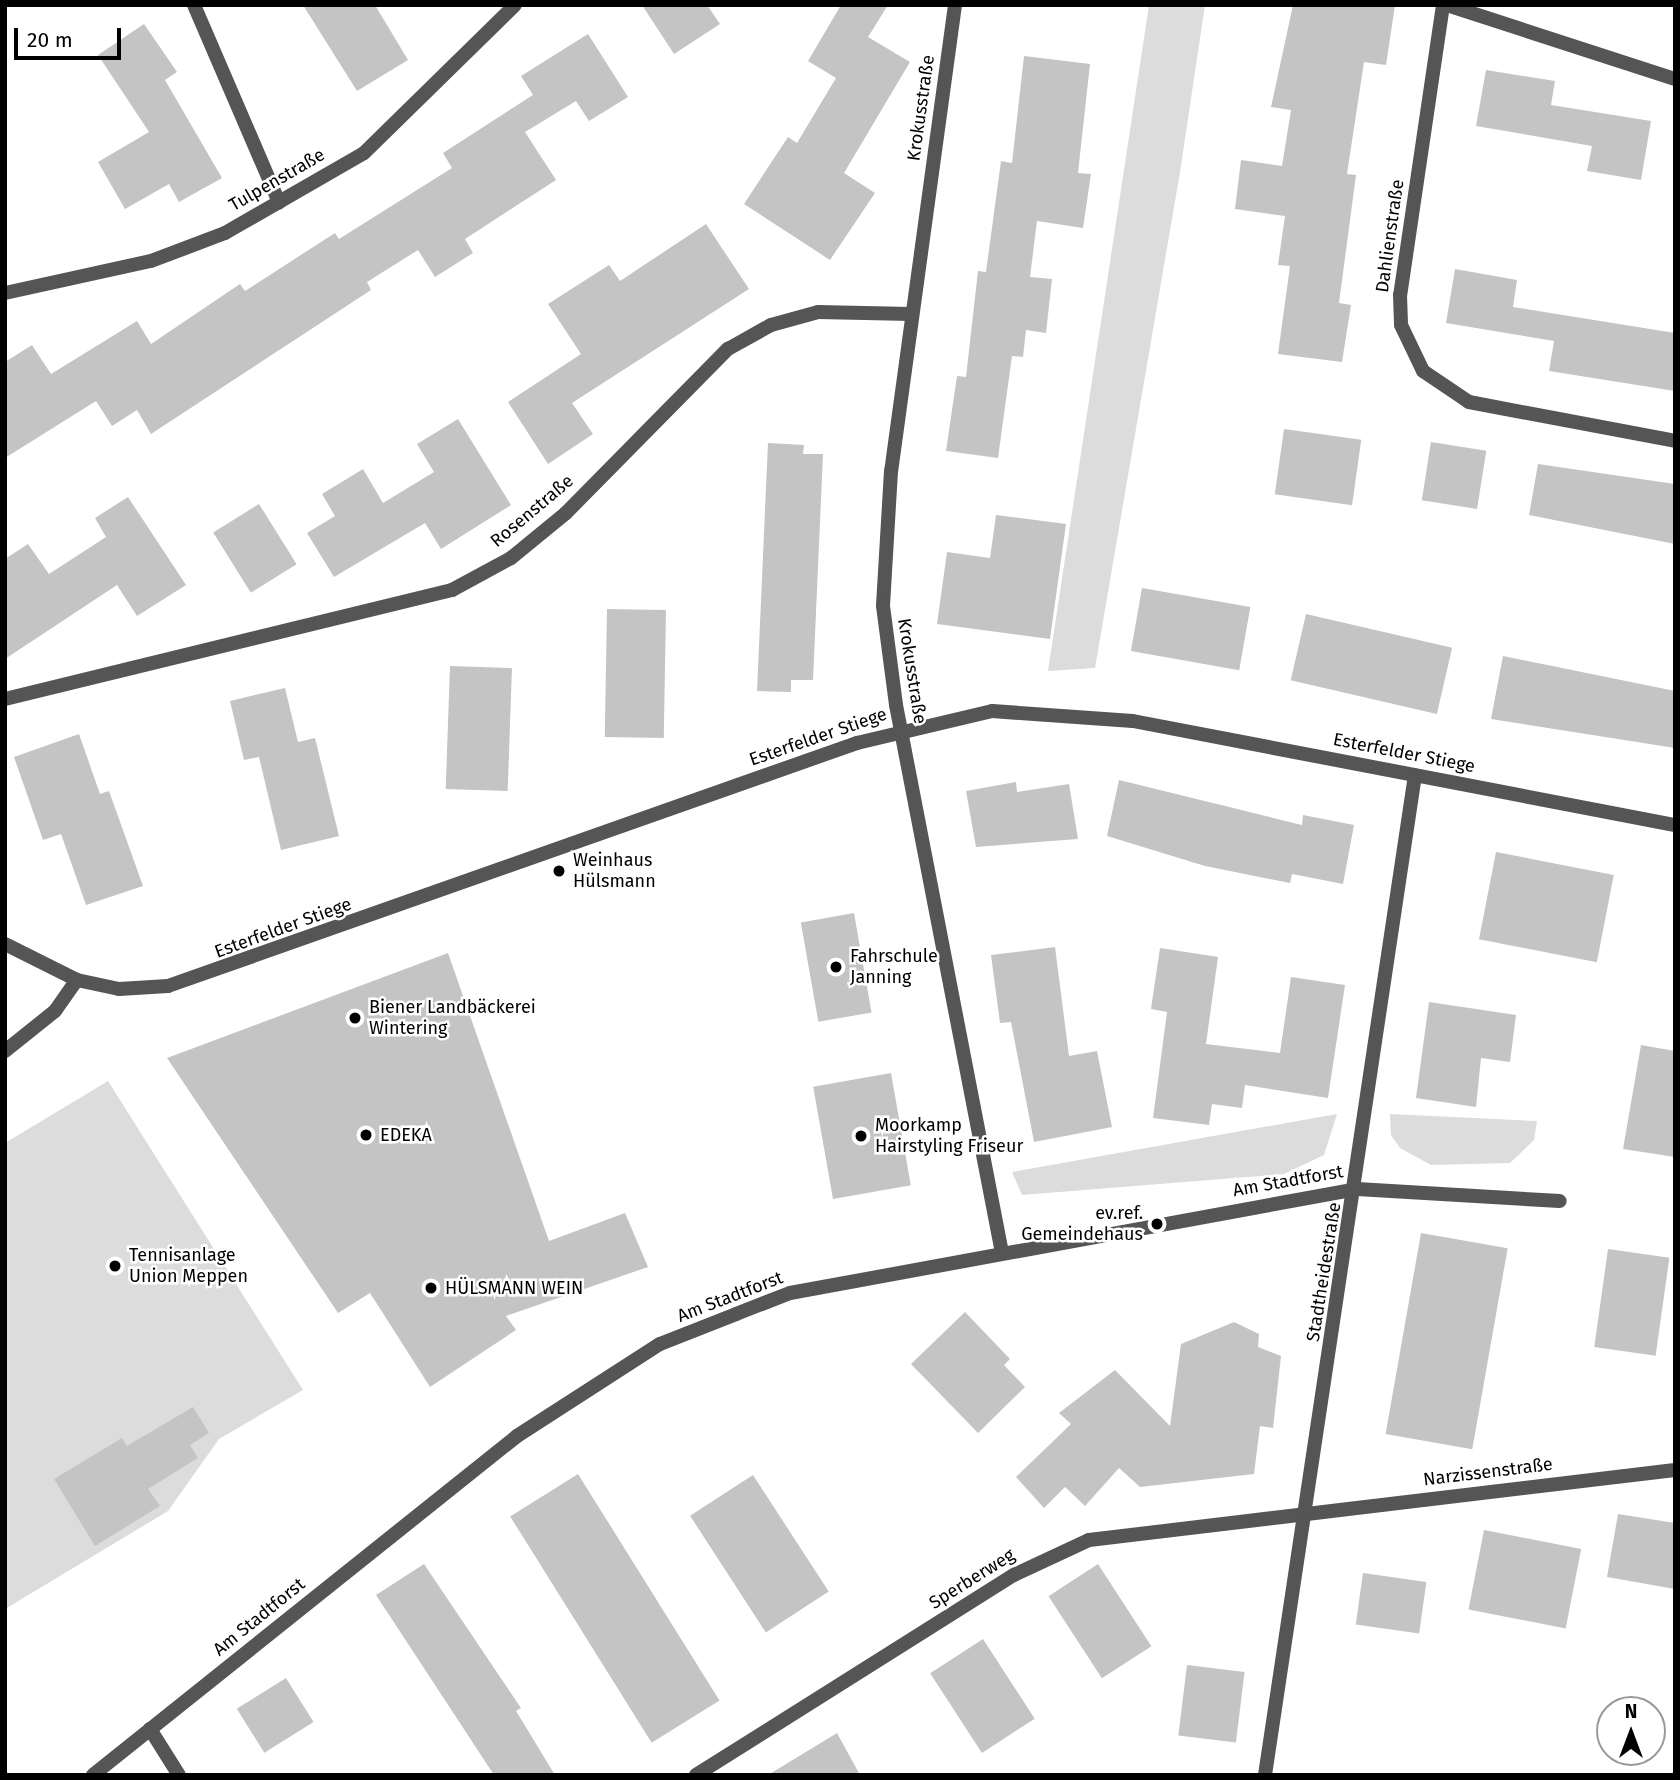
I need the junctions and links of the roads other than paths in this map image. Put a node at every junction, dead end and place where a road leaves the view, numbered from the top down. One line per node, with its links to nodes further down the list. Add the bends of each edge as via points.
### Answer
1 (194, 5): 6 (street)
2 (515, 5): 6 (street, Tulpenstraße, via 364,153)
3 (955, 5): 8 (street, Krokusstraße)
4 (1445, 5): 5 (street); 9 (street, Dahlienstraße, via 1400,295 1401,324 1423,371 1469,402)
5 (1675, 79)
6 (279, 202): 7 (street, Tulpenstraße, via 225,233 151,261)
7 (5, 293)
8 (911, 314): 10 (street, Rosenstraße, via 818,312 771,324 728,349 566,513 511,558 452,590); 11 (street, Krokusstraße, via 891,471 883,606)
9 (1675, 441)
10 (5, 699)
11 (901, 730): 12 (street, Esterfelder Stiege, via 992,710 1072,712); 15 (street, Esterfelder Stiege, via 218,973 167,986 119,989); 19 (street, Krokusstraße)
12 (1415, 775): 13 (street, Esterfelder Stiege); 17 (street, Stadtheidestraße)
13 (1675, 825)
14 (5, 944): 15 (street, Esterfelder Stiege)
15 (77, 980): 16 (street, via 55,1011)
16 (5, 1051)
17 (1357, 1189): 18 (street, Am Stadtforst); 19 (street, Am Stadtforst); 21 (street, Stadtheidestraße)
18 (1560, 1201)
19 (1002, 1253): 22 (street, Am Stadtforst, via 790,1293 660,1344 517,1436)
20 (1675, 1471): 21 (street, Narzissenstraße)
21 (1305, 1512): 25 (street, Sperberweg, via 1089,1540 1047,1556); 26 (street, Stadtheidestraße)
22 (150, 1729): 23 (street, Am Stadtforst); 24 (street)
23 (93, 1775)
24 (179, 1775)
25 (696, 1775)
26 (1265, 1775)

